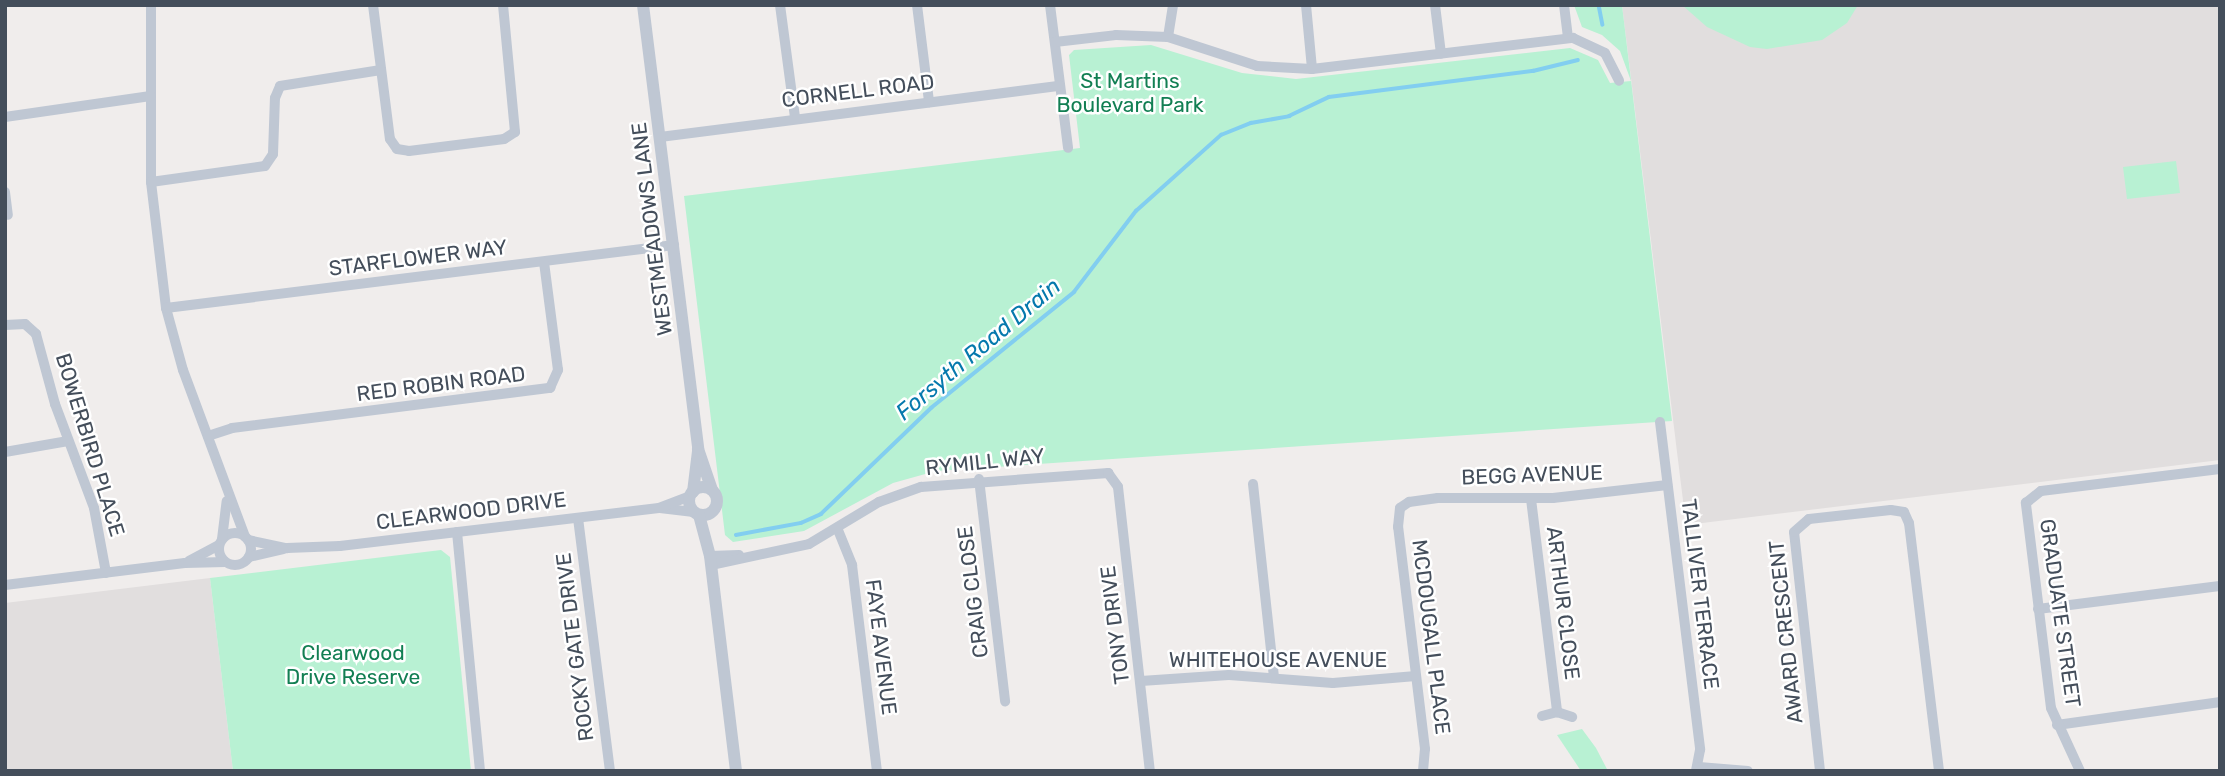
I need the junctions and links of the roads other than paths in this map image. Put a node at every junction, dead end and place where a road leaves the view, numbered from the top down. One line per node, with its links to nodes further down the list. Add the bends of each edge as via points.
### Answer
1 (151, 5): 20 (street)
2 (373, 5): 17 (street)
3 (503, 5): 17 (street, via 517,121 509,137 397,149 389,134)
4 (643, 5): 24 (street, WESTMEADOWS LANE)
5 (780, 5): 23 (street)
6 (917, 5): 21 (street)
7 (1050, 5): 14 (street)
8 (1173, 5): 12 (street)
9 (1306, 5): 16 (street)
10 (1435, 5): 15 (street)
11 (1564, 5): 13 (street)
12 (1168, 37): 14 (street, via 1138,34); 16 (street, via 1257,66)
13 (1568, 38): 15 (street); 18 (street, via 1593,44 1605,53)
14 (1055, 42): 19 (street)
15 (1441, 54): 16 (street)
16 (1312, 69)
17 (381, 70): 26 (street, via 280,86 275,98 273,154 260,169)
18 (1619, 81)
19 (1060, 86): 21 (street, CORNELL ROAD); 25 (street)
20 (150, 101): 22 (street); 26 (street)
21 (929, 102): 23 (street, CORNELL ROAD)
22 (5, 117)
23 (795, 118): 24 (street, CORNELL ROAD)
24 (660, 137): 29 (street, WESTMEADOWS LANE)
25 (1068, 148)
26 (151, 182): 31 (street)
27 (5, 192): 28 (street)
28 (8, 215)
29 (674, 245): 30 (street, STARFLOWER WAY); 36 (street, WESTMEADOWS LANE)
30 (544, 262): 31 (street, STARFLOWER WAY); 34 (street, RED ROBIN ROAD, via 558,370 550,388 232,428)
31 (166, 308): 34 (street)
32 (5, 326): 35 (street, BOWERBIRD PLACE, via 25,324 34,329)
33 (1660, 422): 42 (street, TALLIVER TERRACE)
34 (208, 436): 45 (street)
35 (68, 441): 37 (street); 61 (street, BOWERBIRD PLACE, via 94,508)
36 (698, 449): 43 (street, WESTMEADOWS LANE); 44 (street, WESTMEADOWS LANE)
37 (5, 452)
38 (2220, 469): 64 (street, GRADUATE STREET, via 2041,491 2029,497 2026,511)
39 (1113, 476): 40 (street, RYMILL WAY, via 1098,472); 67 (street, TONY DRIVE)
40 (979, 479): 52 (street, RYMILL WAY, via 902,492); 68 (street, CRAIG CLOSE)
41 (1253, 484): 66 (street)
42 (1667, 485): 46 (street, BEGG AVENUE); 74 (street, TALLIVER TERRACE)
43 (712, 490): 44 (street, via 701,487); 47 (street)
44 (691, 494): 48 (street, CLEARWOOD DRIVE); 50 (street)
45 (227, 497): 54 (street); 55 (street)
46 (1531, 499): 49 (street, BEGG AVENUE, via 1461,497 1413,501); 70 (street, ARTHUR CLOSE)
47 (718, 503): 50 (street, via 712,513); 57 (street)
48 (659, 508): 50 (street, CLEARWOOD DRIVE); 51 (street, CLEARWOOD DRIVE)
49 (1400, 508): 65 (street, MCDOUGALL PLACE, via 1397,519)
50 (697, 513): 57 (street)
51 (578, 518): 53 (street, CLEARWOOD DRIVE); 76 (street, ROCKY GATE DRIVE)
52 (838, 530): 57 (street, RYMILL WAY, via 799,547 750,556); 78 (street, FAYE AVENUE, via 852,565)
53 (457, 532): 56 (street, CLEARWOOD DRIVE); 75 (street)
54 (246, 538): 55 (street, via 233,533); 56 (street, CLEARWOOD DRIVE); 58 (street)
55 (220, 542): 59 (street); 60 (street)
56 (287, 548): 58 (street, CLEARWOOD DRIVE)
57 (710, 556): 77 (street)
58 (249, 557): 59 (street, via 236,565)
59 (225, 562): 60 (street)
60 (185, 563): 61 (street)
61 (106, 573): 62 (street)
62 (5, 585)
63 (2220, 586): 64 (street)
64 (2038, 609): 73 (street, GRADUATE STREET)
65 (1416, 676): 66 (street, WHITEHOUSE AVENUE, via 1333,683); 80 (street, MCDOUGALL PLACE, via 1425,748)
66 (1274, 678): 67 (street, WHITEHOUSE AVENUE, via 1212,675)
67 (1141, 681): 79 (street, TONY DRIVE)
68 (1005, 701)
69 (2220, 702): 73 (street)
70 (1557, 712): 71 (street, ARTHUR CLOSE); 72 (street, ARTHUR CLOSE)
71 (1542, 716)
72 (1572, 717)
73 (2057, 725): 84 (street, GRADUATE STREET)
74 (1697, 769): 81 (street)
75 (480, 771)
76 (610, 771)
77 (736, 771)
78 (877, 771)
79 (1150, 771)
80 (1423, 771)
81 (1748, 771)
82 (1820, 771): 83 (street, AWARD CRESCENT, via 1794,532 1809,519 1898,510 1909,523)
83 (1939, 771)
84 (2080, 771)

